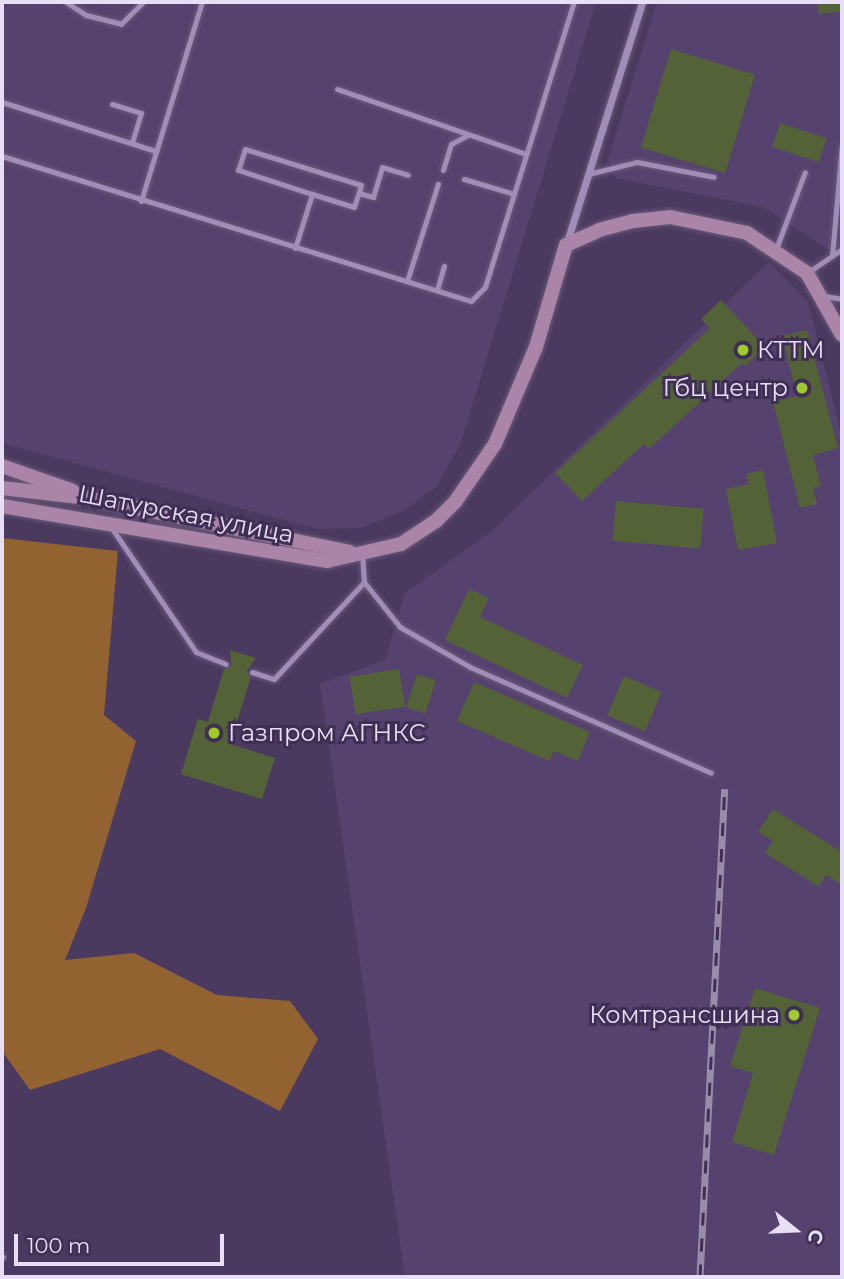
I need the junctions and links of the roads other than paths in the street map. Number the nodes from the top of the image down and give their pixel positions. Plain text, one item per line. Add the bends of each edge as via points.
1 (66, 2) edge
2 (143, 2) edge
3 (202, 2) edge
4 (574, 2) edge
5 (642, 2) edge
6 (337, 89) dead end
7 (2, 102) edge
8 (112, 104) dead end
9 (467, 135) junction
10 (132, 143) junction
11 (842, 145) edge
12 (156, 151) junction
13 (526, 154) junction
14 (2, 156) edge
15 (443, 170) dead end
16 (804, 172) dead end
17 (588, 174) junction
18 (408, 175) dead end
19 (714, 177) dead end
20 (464, 179) dead end
21 (438, 184) dead end
22 (359, 192) junction
23 (312, 194) junction
24 (514, 194) junction
25 (141, 201) junction
26 (566, 246) junction
27 (295, 247) junction
28 (776, 249) junction
29 (842, 249) edge
30 (832, 256) junction
31 (444, 266) dead end
32 (807, 273) junction
33 (407, 281) junction
34 (436, 290) junction
35 (824, 296) junction
36 (842, 299) edge
37 (842, 335) edge
38 (2, 466) edge
39 (2, 488) edge
40 (87, 498) junction
41 (2, 506) edge
42 (108, 522) junction
43 (362, 554) junction
44 (365, 582) junction
45 (226, 664) dead end
46 (252, 672) dead end
47 (711, 773) dead end

1 - 2 lane via 86,15 121,24
3 - 12 lane
4 - 13 lane
5 - 17 street, Шатурская улица
6 - 9 lane via 458,127
7 - 10 lane
8 - 10 lane via 141,113
9 - 13 lane
9 - 15 lane via 451,144
10 - 12 lane
11 - 30 lane
12 - 25 lane
13 - 24 lane
14 - 25 lane
16 - 28 lane
17 - 19 lane via 637,162
17 - 26 street, Шатурская улица
18 - 22 lane via 382,167 373,197
20 - 24 lane
21 - 33 lane
22 - 23 lane via 354,207
22 - 23 lane via 361,185 245,149 238,170
23 - 27 lane
24 - 34 lane via 480,296 471,301
25 - 27 lane
26 - 28 main road via 599,230 670,217 747,233
26 - 43 main road, Шатурская улица via 519,392 478,472 420,534
27 - 33 lane
28 - 32 main road
29 - 30 lane
30 - 32 lane
31 - 34 lane
32 - 35 main road
33 - 34 lane
35 - 36 lane
35 - 37 main road
38 - 40 main road
39 - 40 main road
40 - 43 main road, Шатурская улица
41 - 42 main road, Шатурская улица
42 - 43 main road, Шатурская улица via 269,554 327,561
42 - 45 lane via 196,652
43 - 44 lane
44 - 46 lane via 274,679
44 - 47 lane via 400,627 470,667

